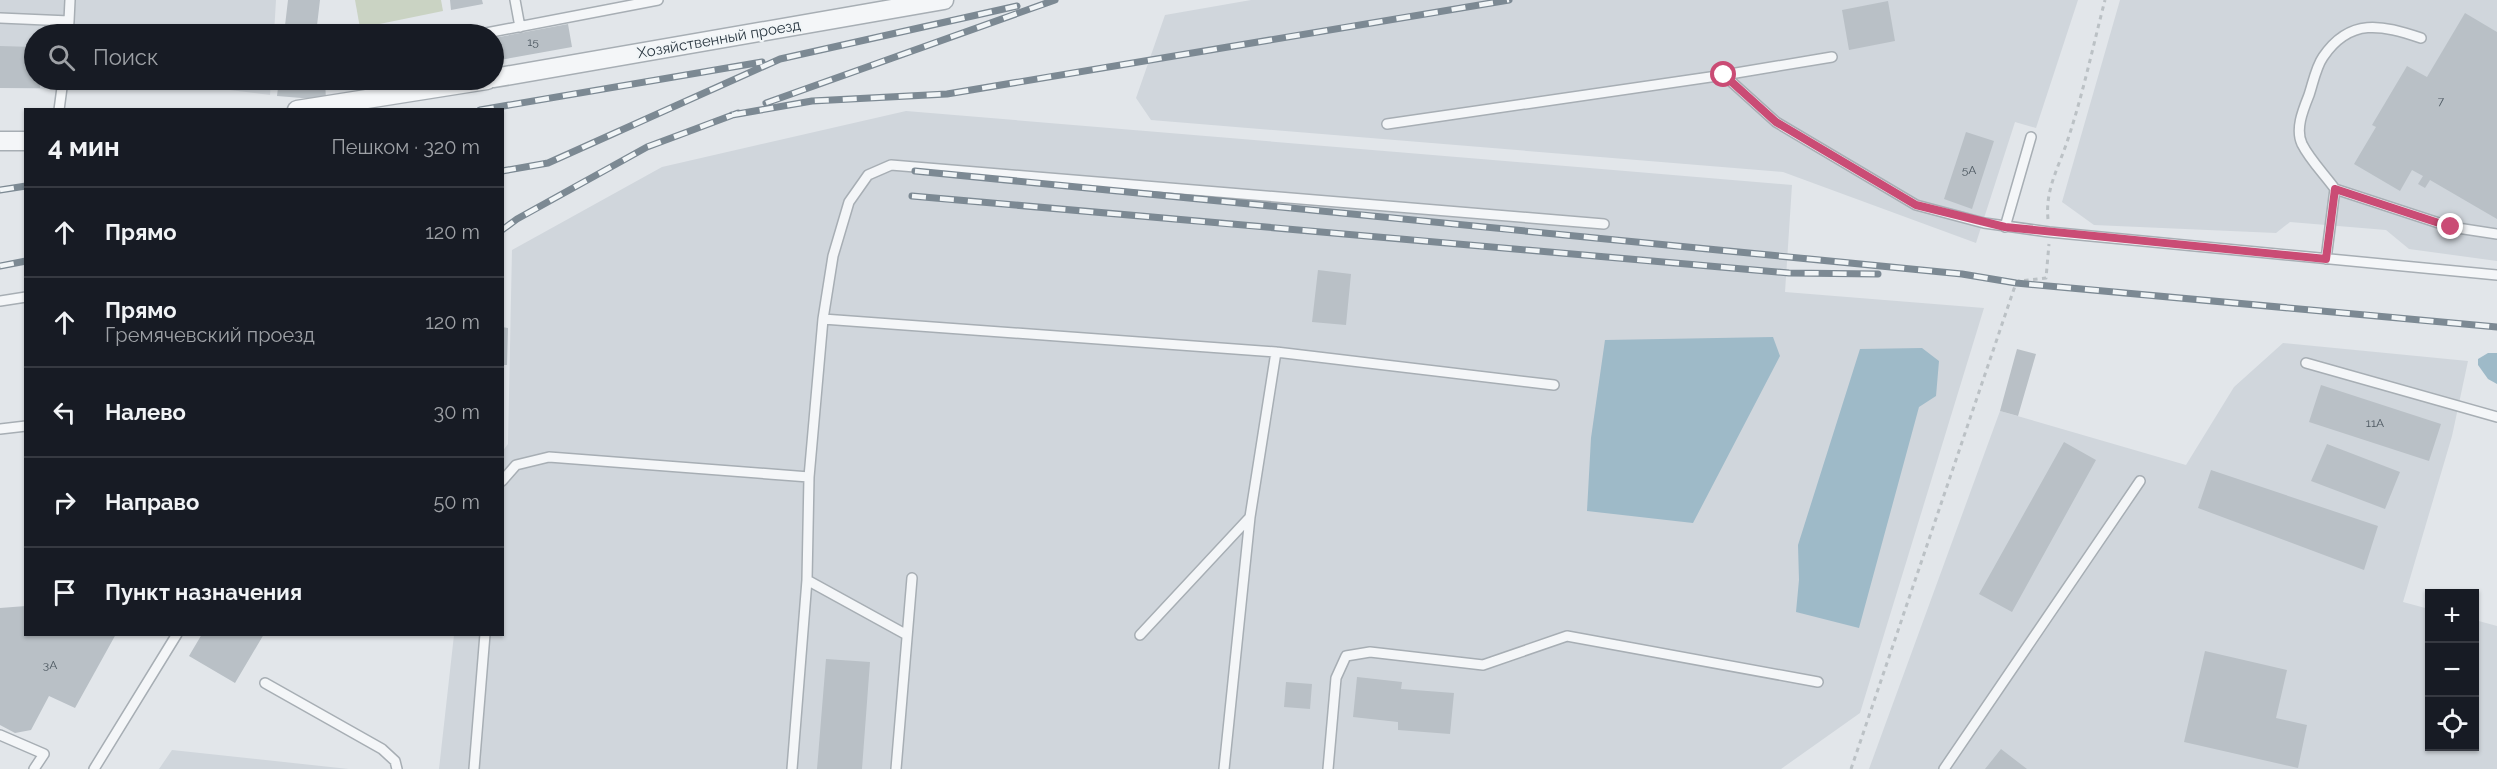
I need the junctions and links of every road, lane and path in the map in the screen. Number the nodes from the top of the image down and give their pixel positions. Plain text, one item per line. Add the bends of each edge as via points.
1 (70, 0) edge
2 (515, 0) edge
3 (658, 0) edge
4 (944, 0) edge
5 (2105, 0) edge
6 (0, 18) edge
7 (69, 21) junction
8 (69, 24) edge
9 (520, 27) junction
10 (504, 30) edge
11 (2421, 38) dead end
12 (1833, 57) dead end
13 (1724, 75) junction
14 (504, 76) edge
15 (61, 90) edge
16 (389, 90) edge
17 (58, 108) edge
18 (306, 108) edge
19 (1387, 124) dead end
20 (2031, 137) dead end
21 (0, 141) edge
22 (24, 141) edge
23 (2335, 189) junction
24 (1604, 224) dead end
25 (2005, 227) junction
26 (2049, 232) junction
27 (2497, 234) edge
28 (2326, 259) junction
29 (2497, 275) edge
30 (24, 297) edge
31 (0, 301) edge
32 (823, 319) junction
33 (1276, 352) junction
34 (2306, 363) dead end
35 (1554, 385) dead end
36 (2497, 417) edge
37 (24, 426) edge
38 (0, 429) edge
39 (809, 477) junction
40 (504, 479) edge
41 (2140, 481) dead end
42 (1250, 517) junction
43 (912, 578) dead end
44 (807, 580) junction
45 (908, 635) junction
46 (1140, 635) dead end
47 (176, 636) edge
48 (485, 636) edge
49 (1818, 682) dead end
50 (265, 683) dead end
51 (0, 735) edge
52 (34, 769) edge
53 (94, 769) edge
54 (397, 769) edge
55 (474, 769) edge
56 (792, 769) edge
57 (896, 769) edge
58 (1224, 769) edge
59 (1328, 769) edge
60 (1851, 769) edge
61 (1944, 769) edge

1 - 7 lane
2 - 9 lane
3 - 9 lane
4 - 14 street, Хозяйственный проезд
5 - 26 path via 2068,139 2049,188
6 - 7 lane
7 - 8 lane
9 - 10 lane
11 - 23 lane via 2388,27 2363,27 2343,35 2322,58 2301,116 2300,133 2302,144
12 - 13 lane
13 - 19 lane
13 - 25 lane via 1776,122 1916,205
15 - 17 lane
16 - 18 street
20 - 25 lane
21 - 22 street
23 - 27 lane via 2451,227
23 - 28 lane
24 - 32 lane via 891,165 868,175 849,202 833,256
25 - 26 lane
26 - 28 lane
26 - 60 path via 2046,278 2016,283
28 - 29 lane
30 - 31 lane
32 - 33 lane
32 - 39 lane
33 - 35 lane
33 - 42 lane
34 - 36 lane
37 - 38 lane
39 - 40 lane via 549,457 516,465
39 - 44 lane
41 - 61 lane
42 - 46 lane
42 - 58 lane
43 - 45 lane
44 - 45 lane
44 - 56 lane
45 - 57 lane
47 - 53 lane
48 - 55 lane
49 - 59 lane via 1567,636 1483,665 1370,652 1346,656 1336,678
50 - 54 lane via 382,749
51 - 52 lane via 44,754

